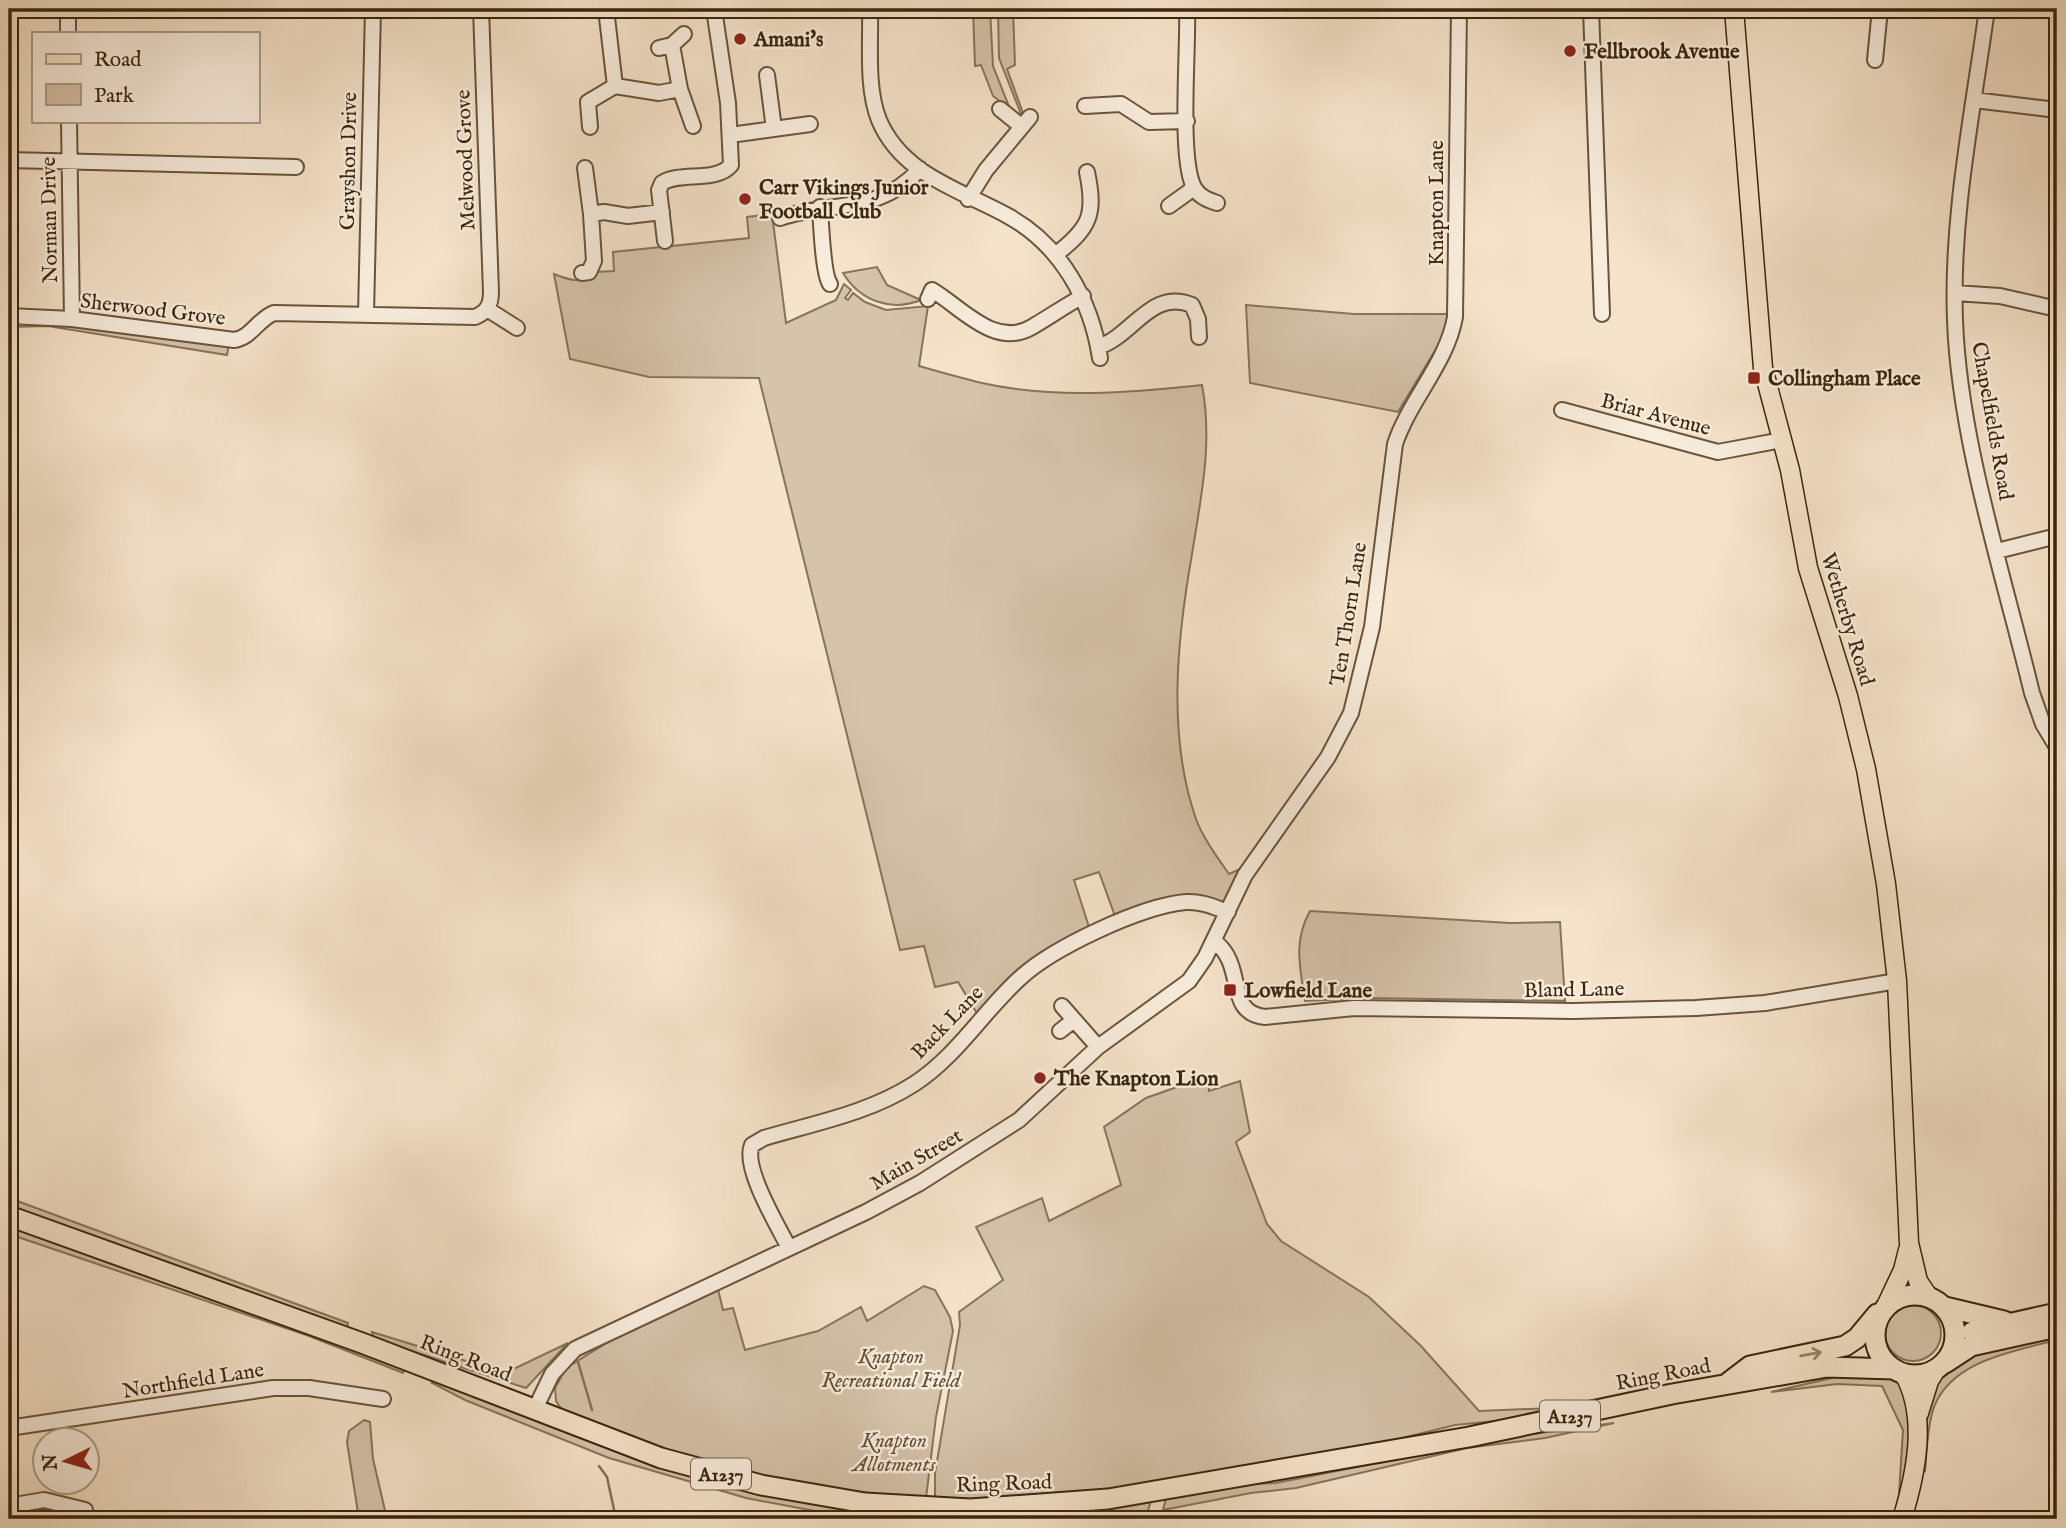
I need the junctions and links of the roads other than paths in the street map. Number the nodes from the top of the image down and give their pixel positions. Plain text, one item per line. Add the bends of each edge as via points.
1 (68, 9) edge
2 (373, 9) edge
3 (481, 9) edge
4 (606, 9) edge
5 (714, 9) edge
6 (870, 9) edge
7 (1187, 9) edge
8 (1459, 9) edge
9 (1591, 9) edge
10 (1734, 9) edge
11 (1880, 9) edge
12 (1987, 9) edge
13 (68, 32) edge
14 (684, 34) dead end
15 (1875, 60) dead end
16 (767, 75) dead end
17 (615, 86) junction
18 (680, 89) junction
19 (1974, 100) junction
20 (1085, 106) dead end
21 (1000, 109) dead end
22 (2057, 110) edge
23 (1187, 121) junction
24 (69, 122) edge
25 (810, 124) dead end
26 (693, 126) dead end
27 (590, 127) dead end
28 (774, 129) junction
29 (730, 135) junction
30 (9, 160) edge
31 (69, 162) junction
32 (296, 167) dead end
33 (585, 168) dead end
34 (920, 169) junction
35 (1085, 182) dead end
36 (1194, 188) junction
37 (968, 198) junction
38 (1217, 203) dead end
39 (1169, 206) dead end
40 (820, 207) junction
41 (662, 212) junction
42 (591, 214) junction
43 (780, 218) dead end
44 (665, 241) dead end
45 (1055, 255) junction
46 (582, 273) dead end
47 (830, 284) dead end
48 (932, 290) dead end
49 (1955, 293) junction
50 (1083, 296) junction
51 (487, 309) junction
52 (2057, 309) edge
53 (366, 314) junction
54 (1602, 314) dead end
55 (9, 316) edge
56 (72, 319) junction
57 (517, 328) dead end
58 (1199, 337) dead end
59 (1421, 389) joint
60 (1562, 410) dead end
61 (1782, 440) junction
62 (2057, 536) edge
63 (1997, 551) junction
64 (2057, 747) edge
65 (1252, 863) joint
66 (1227, 912) junction
67 (1214, 941) junction
68 (1897, 981) junction
69 (1062, 1006) dead end
70 (1074, 1020) junction
71 (1060, 1031) dead end
72 (1098, 1046) junction
73 (9, 1216) edge
74 (1909, 1243) junction
75 (789, 1248) junction
76 (1928, 1296) junction
77 (1887, 1303) junction
78 (1954, 1310) junction
79 (2057, 1313) edge
80 (2008, 1322) junction
81 (2057, 1327) edge
82 (1875, 1339) junction
83 (1955, 1339) junction
84 (1827, 1367) junction
85 (1899, 1371) junction
86 (1936, 1371) junction
87 (1726, 1385) junction
88 (383, 1399) dead end
89 (535, 1409) junction
90 (1917, 1419) junction
91 (9, 1428) edge
92 (9, 1506) edge
93 (85, 1510) dead end
94 (1902, 1519) edge

1 - 13 street
2 - 53 street, Grayshon Drive
3 - 51 street, Melwood Grove via 491,292
4 - 17 street
5 - 29 street
6 - 34 street via 878,117 896,148
7 - 23 street
8 - 59 street, Knapton Lane via 1455,317 1446,347
9 - 54 street
10 - 61 main road, Wetherby Road via 1761,355
11 - 15 street
12 - 19 street, Chapelfields Road
14 - 18 street via 666,46
16 - 28 street
17 - 18 street via 659,93
17 - 27 street via 582,100
18 - 26 street
19 - 22 street
19 - 49 street, Chapelfields Road via 1957,231
20 - 23 street via 1121,104 1149,122
21 - 37 street via 1026,122
23 - 36 street
24 - 31 street, Norman Drive
25 - 28 street
28 - 29 street
29 - 41 street via 732,156 726,170 662,183
30 - 31 street
31 - 32 street
31 - 56 street, Norman Drive
33 - 42 street
34 - 37 street
34 - 40 street via 898,190 873,202
35 - 45 street via 1092,199 1089,219 1082,232
36 - 38 street
36 - 39 street
37 - 45 street via 1015,220
40 - 43 street
40 - 47 street via 824,270
41 - 42 street
41 - 44 street
42 - 46 street via 594,261 589,272
45 - 50 street
48 - 50 street via 987,329 1002,334 1025,331
49 - 52 street via 2000,296
49 - 63 street, Chapelfields Road via 1964,404
50 - 58 street via 1099,352 1150,309 1170,302 1195,302
51 - 53 street via 475,317
51 - 57 street
53 - 56 street, Sherwood Grove via 274,313 244,338 234,340
55 - 56 street, Sherwood Grove
59 - 65 street, Ten Thorn Lane via 1395,444 1372,627 1351,713 1328,757
60 - 61 street, Briar Avenue via 1718,452
61 - 68 main road, Wetherby Road via 1808,568 1866,769
62 - 63 street
63 - 64 street, Chapelfields Road via 2032,693
65 - 66 street, Main Street
66 - 67 street, Main Street
66 - 75 street, Back Lane via 1198,902 1178,904 1106,928 1060,950 1017,981 944,1059 914,1084 871,1106 752,1145 749,1153 755,1176
67 - 68 street, Bland Lane via 1230,957 1239,999 1251,1014 1265,1017 1354,1008 1696,1008 1777,1001
67 - 72 street, Main Street via 1181,990
68 - 74 main road, Wetherby Road
69 - 70 street
70 - 71 street
70 - 72 street
72 - 75 street, Main Street via 1037,1106 999,1134 889,1200
73 - 89 highway, Ring Road / A1237
74 - 76 main road, Wetherby Road via 1918,1281
74 - 77 main road, Wetherby Road via 1903,1270
75 - 89 street, Main Street via 575,1349 552,1374
76 - 77 highway via 1905,1296
76 - 78 highway
77 - 82 highway
87 -> 77 highway via 1751,1366 1845,1346 1866,1330
78 - 80 highway
78 - 83 highway
79 - 80 highway
80 - 83 highway
81 - 86 highway via 1970,1346
82 - 84 highway, Ring Road / A1237 via 1860,1352
82 - 85 highway via 1881,1356
83 - 86 highway via 1949,1356
84 - 85 highway, Ring Road / A1237
84 - 87 highway, Ring Road / A1237
85 - 86 highway via 1921,1375
85 - 90 main road via 1912,1392
86 - 90 main road
87 - 89 highway, Ring Road / A1237 via 1244,1478 1108,1499 970,1509 865,1503 761,1486 661,1458
88 - 91 street, Northfield Lane via 309,1388 273,1388
90 - 94 main road via 1916,1461
92 - 93 street via 55,1501

